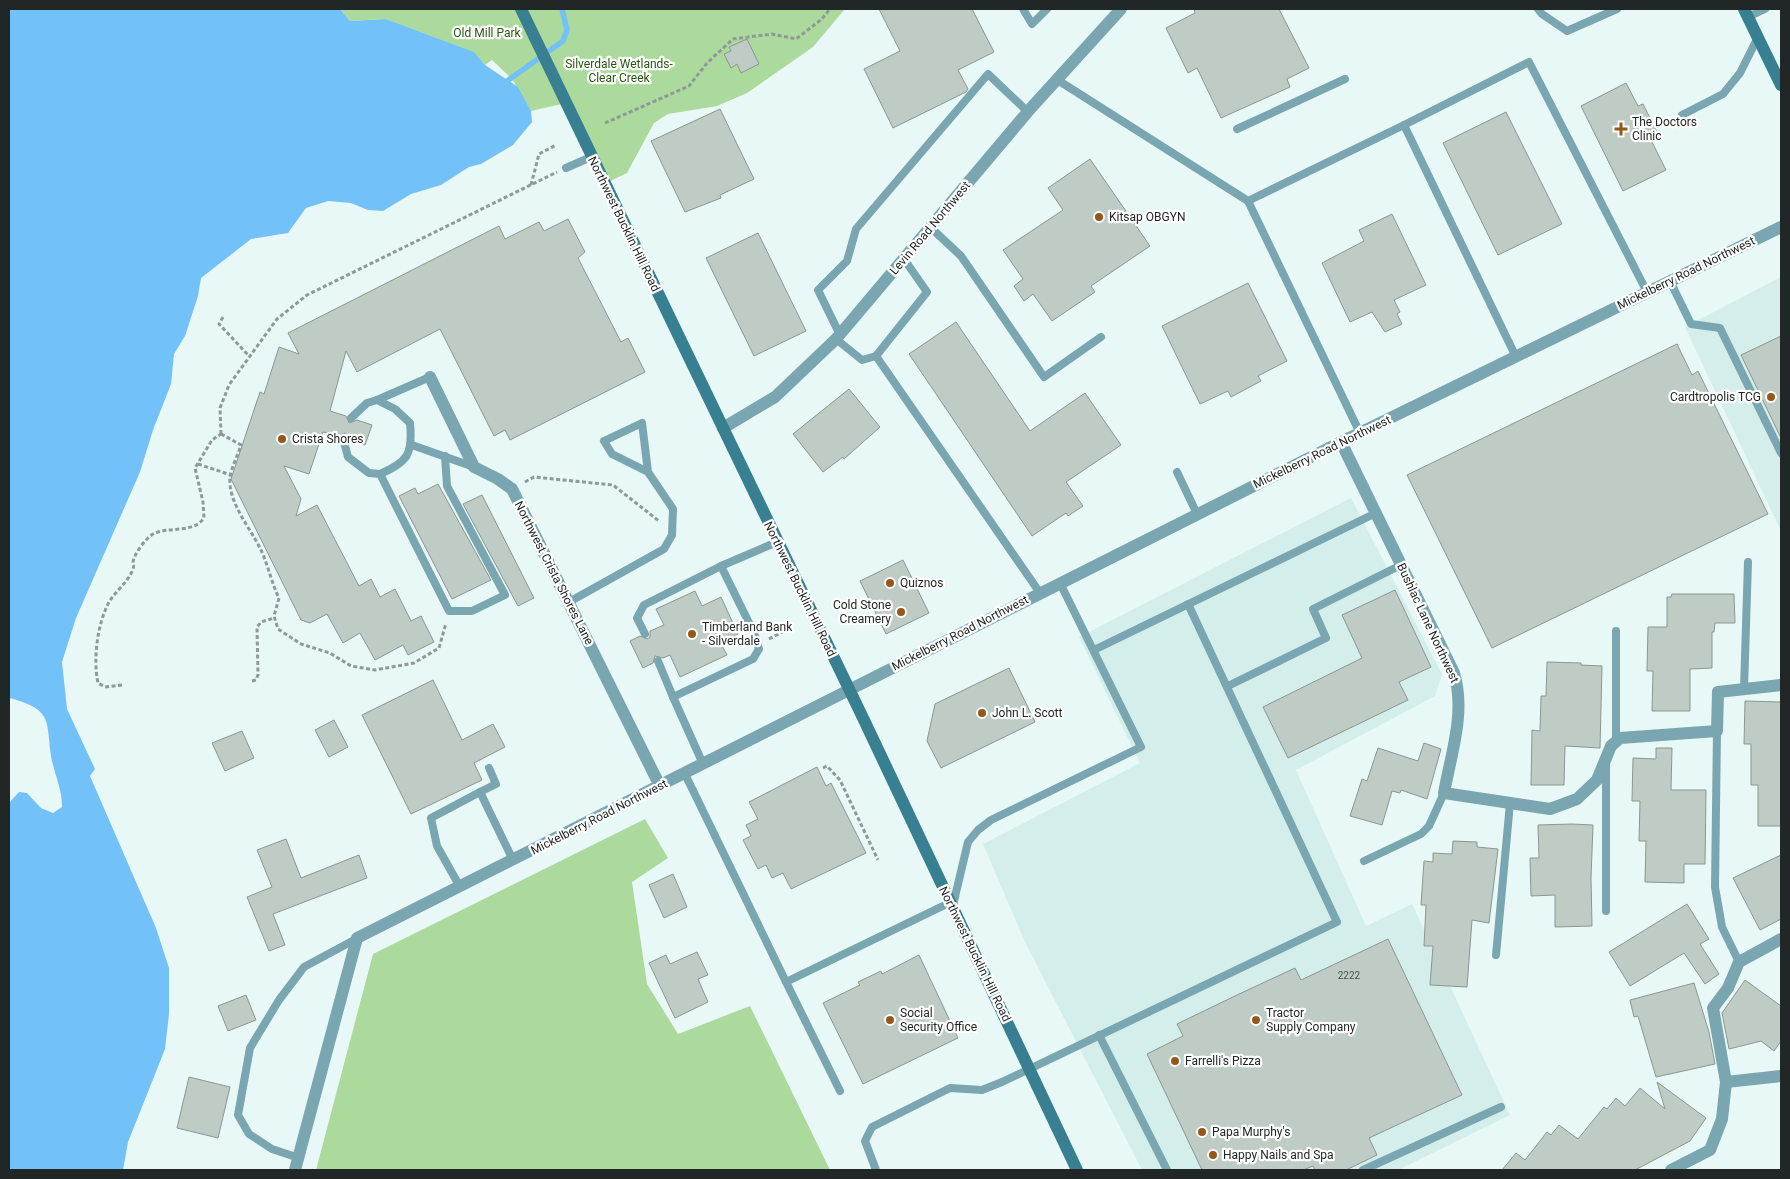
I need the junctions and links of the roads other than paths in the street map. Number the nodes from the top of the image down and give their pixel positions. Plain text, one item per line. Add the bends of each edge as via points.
1 (520, 9) edge
2 (1023, 9) edge
3 (1047, 9) edge
4 (1121, 9) edge
5 (1538, 9) edge
6 (1617, 9) edge
7 (1765, 9) edge
8 (1746, 13) edge
9 (1758, 36) junction
10 (1056, 79) junction
11 (1345, 79) dead end
12 (1781, 84) edge
13 (1028, 112) junction
14 (1682, 115) dead end
15 (1404, 125) junction
16 (1237, 129) dead end
17 (591, 157) junction
18 (566, 168) road end
19 (1248, 200) junction
20 (930, 227) junction
21 (1781, 227) edge
22 (904, 259) junction
23 (1670, 281) junction
24 (1648, 292) junction
25 (838, 337) junction
26 (1101, 337) dead end
27 (876, 356) junction
28 (1516, 357) junction
29 (430, 377) joint
30 (377, 400) junction
31 (351, 418) dead end
32 (723, 428) junction
33 (1360, 433) junction
34 (344, 438) dead end
35 (1341, 442) junction
36 (412, 445) junction
37 (1781, 453) edge
38 (445, 456) junction
39 (474, 467) junction
40 (648, 472) junction
41 (1177, 472) dead end
42 (380, 474) junction
43 (1197, 514) junction
44 (1376, 514) junction
45 (778, 542) junction
46 (1748, 562) dead end
47 (1401, 565) junction
48 (721, 566) junction
49 (1060, 583) junction
50 (1040, 593) junction
51 (569, 602) junction
52 (1188, 604) junction
53 (1616, 631) dead end
54 (644, 634) dead end
55 (1094, 650) junction
56 (658, 661) dead end
57 (1781, 685) edge
58 (1228, 686) junction
59 (1744, 689) junction
60 (849, 690) junction
61 (673, 697) junction
62 (1717, 731) junction
63 (1616, 741) junction
64 (1606, 756) junction
65 (703, 764) junction
66 (489, 768) dead end
67 (685, 774) junction
68 (660, 786) junction
69 (480, 792) junction
70 (1444, 793) junction
71 (1510, 803) junction
72 (514, 860) junction
73 (1364, 861) dead end
74 (460, 887) junction
75 (951, 905) junction
76 (1606, 911) dead end
77 (357, 938) junction
78 (1781, 939) edge
79 (1496, 955) dead end
80 (1740, 962) junction
81 (786, 982) junction
82 (1099, 1035) junction
83 (1030, 1067) junction
84 (1781, 1076) edge
85 (1726, 1082) junction
86 (840, 1091) dead end
87 (1501, 1107) dead end
88 (297, 1164) edge
89 (876, 1170) edge
90 (1077, 1170) edge
91 (1167, 1170) edge
92 (1363, 1170) edge
93 (1671, 1170) edge

1 - 17 main road, Northwest Bucklin Hill Road
2 - 3 lane via 1032,24
4 - 10 street, Levin Road Northwest
5 - 6 lane via 1567,31
7 - 8 lane
8 - 9 main road
9 - 12 main road
9 - 14 lane via 1740,73 1723,94
10 - 13 street, Levin Road Northwest
10 - 19 lane
11 - 16 lane
13 - 20 street, Levin Road Northwest
13 - 25 lane via 988,74 856,228 847,261 818,290
15 - 19 lane
15 - 24 lane via 1529,62
15 - 28 lane
17 - 18 lane
17 - 32 main road, Northwest Bucklin Hill Road
19 - 33 lane
20 - 22 street, Levin Road Northwest
20 - 26 lane via 961,256 1044,377
21 - 23 street, Mickelberry Road Northwest
22 - 25 street, Levin Road Northwest
22 - 27 lane via 927,292
23 - 24 street, Mickelberry Road Northwest
23 - 37 lane via 1691,324 1720,328
24 - 28 street, Mickelberry Road Northwest
25 - 27 lane via 862,360
25 - 32 street, Levin Road Northwest via 775,397
27 - 50 lane
28 - 33 street, Mickelberry Road Northwest
29 - 30 lane
29 - 39 street
30 - 31 lane
30 - 36 lane via 395,409 410,423
32 - 45 main road, Northwest Bucklin Hill Road
33 - 35 street, Mickelberry Road Northwest
34 - 42 lane via 348,457 369,474
35 - 43 street, Mickelberry Road Northwest
35 - 44 street, Bushlac Lane Northwest
36 - 38 lane
36 - 42 lane via 400,466
38 - 39 lane
38 - 42 lane via 447,486 505,595 472,611 449,611
39 - 51 street, Northwest Crista Shores Lane via 512,489
40 - 40 lane via 612,454 604,441 642,423
40 - 51 lane via 673,509 672,535 664,549
41 - 43 lane
43 - 49 street, Mickelberry Road Northwest
44 - 47 street, Bushlac Lane Northwest
44 - 52 lane
45 - 48 lane
45 - 60 main road, Northwest Bucklin Hill Road
46 - 59 lane
47 - 58 lane via 1313,609 1326,638
47 - 70 street, Bushlac Lane Northwest via 1457,685 1460,706
48 - 54 lane via 644,605 637,618
48 - 61 lane via 759,649 753,659
49 - 50 street, Mickelberry Road Northwest
49 - 55 lane
50 - 60 street, Mickelberry Road Northwest
51 - 68 street, Northwest Crista Shores Lane
52 - 55 lane
52 - 58 lane
53 - 63 lane
55 - 75 lane via 1141,747 992,820 978,830 968,842
56 - 61 lane
57 - 59 street
58 - 82 lane via 1337,922
59 - 62 street via 1718,692
60 - 65 street, Mickelberry Road Northwest
60 - 75 main road, Northwest Bucklin Hill Road
61 - 65 lane
62 - 63 street via 1620,738
62 - 80 lane via 1715,887 1722,927
63 - 64 street
64 - 71 street via 1597,780 1577,799 1550,809
64 - 76 lane
65 - 67 street, Mickelberry Road Northwest
66 - 69 lane via 496,784
67 - 68 street, Mickelberry Road Northwest
67 - 81 lane
68 - 72 street, Mickelberry Road Northwest
69 - 72 lane
69 - 74 lane via 431,818 437,846
70 - 71 street
70 - 73 lane via 1430,826 1421,834
71 - 79 lane
72 - 74 street, Mickelberry Road Northwest
74 - 77 street, Mickelberry Road Northwest
75 - 81 lane
75 - 83 main road, Northwest Bucklin Hill Road
77 - 88 street
77 - 88 lane via 304,967 250,1048 238,1115 249,1134
78 - 80 street
80 - 85 street via 1728,988 1713,1008
81 - 86 lane
82 - 83 lane
82 - 91 lane
83 - 89 lane via 982,1090 950,1088 872,1127 864,1141
83 - 90 main road, Northwest Bucklin Hill Road
84 - 85 street
85 - 93 street via 1722,1119 1710,1150
87 - 92 lane

